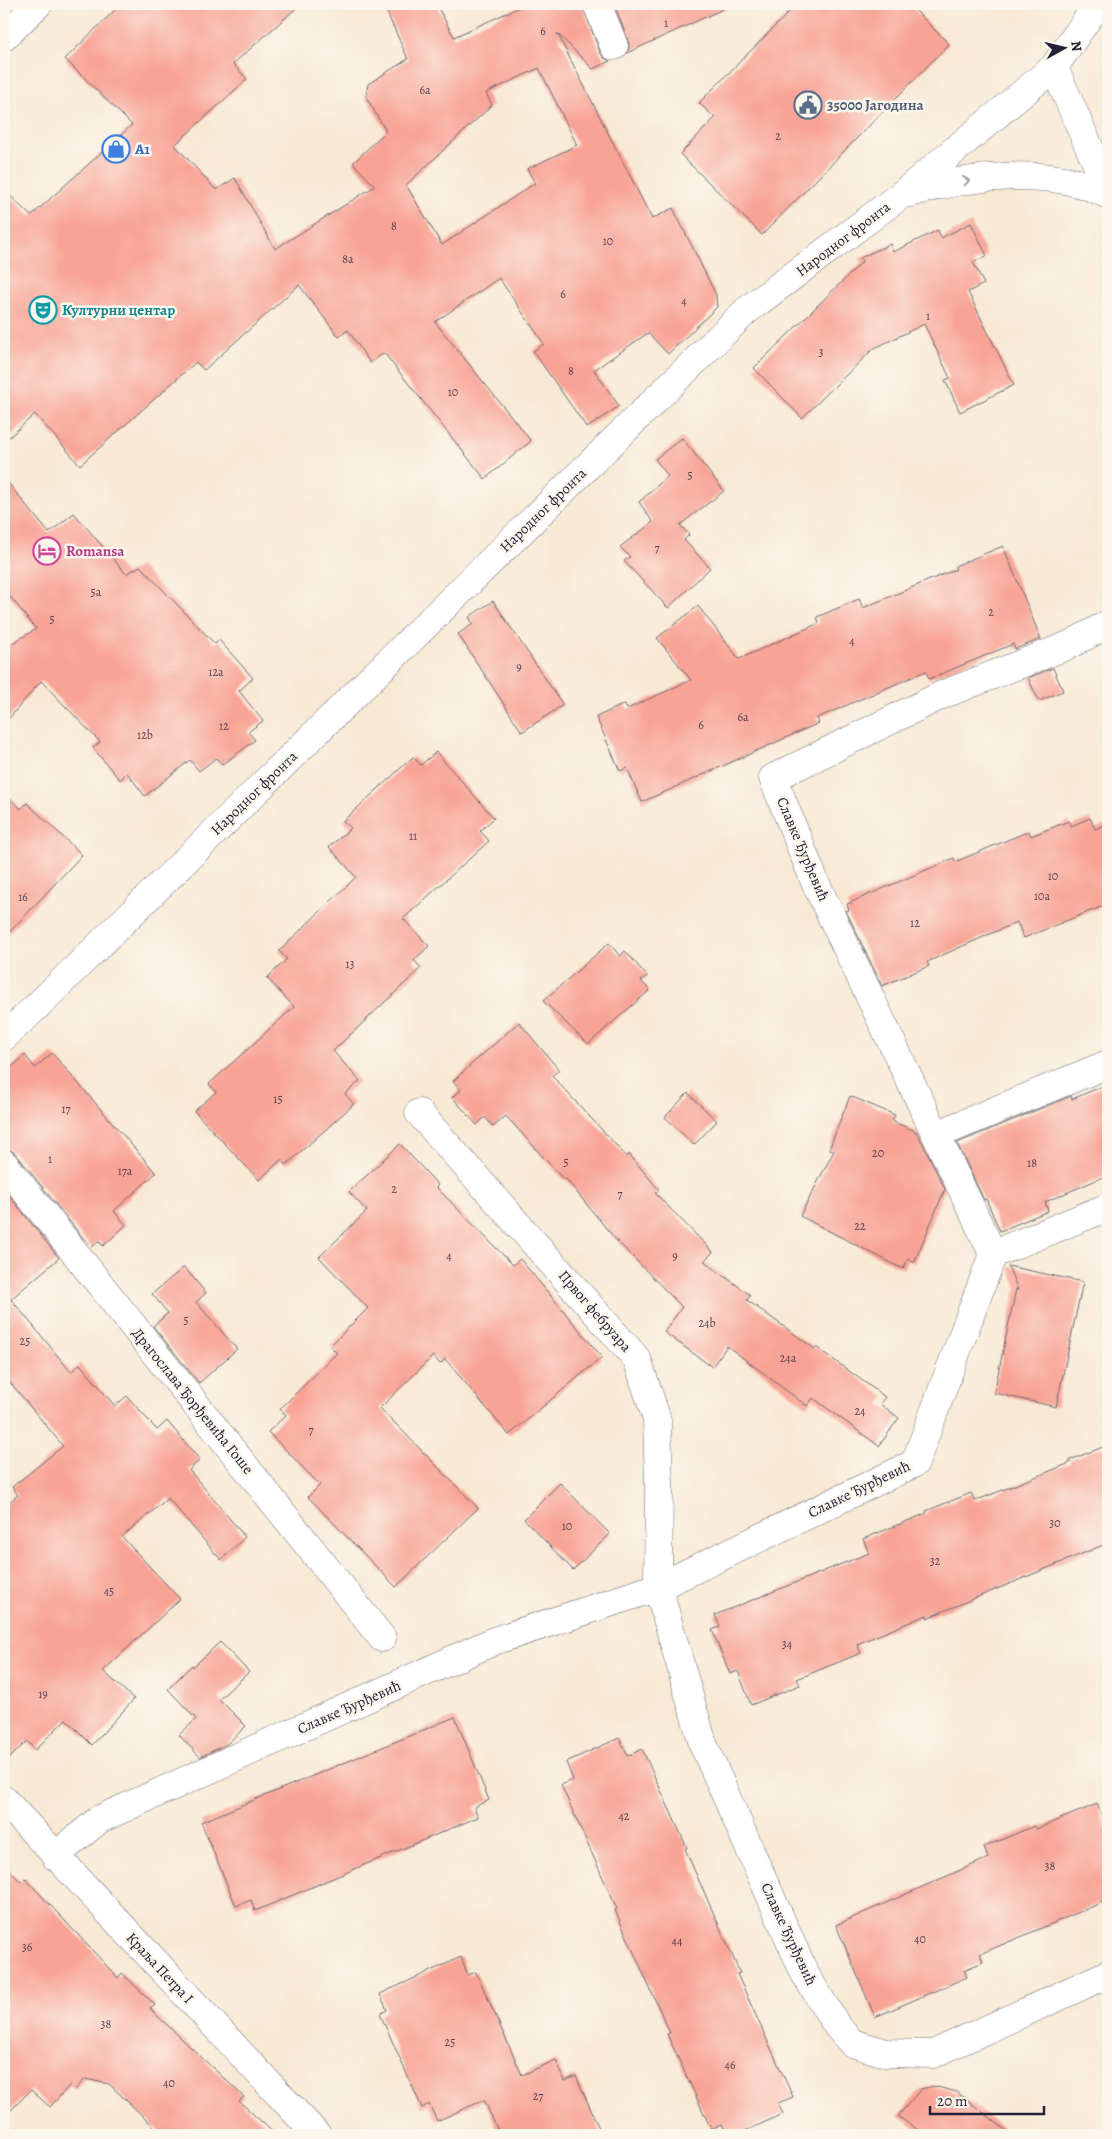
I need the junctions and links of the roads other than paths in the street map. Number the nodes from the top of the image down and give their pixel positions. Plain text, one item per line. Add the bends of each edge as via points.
1 (38, 4) edge
2 (597, 4) edge
3 (1098, 4) edge
4 (4, 37) edge
5 (614, 46) dead end
6 (1054, 67) junction
7 (1108, 190) edge
8 (901, 195) junction
9 (1108, 195) edge
10 (1108, 624) edge
11 (4, 1037) edge
12 (1108, 1064) edge
13 (420, 1112) dead end
14 (936, 1135) junction
15 (4, 1164) edge
16 (1108, 1207) edge
17 (993, 1254) junction
18 (658, 1587) junction
19 (382, 1638) dead end
20 (4, 1800) edge
21 (55, 1856) junction
22 (1108, 1974) edge
23 (317, 2135) edge

1 - 4 street
2 - 5 street
3 - 6 street, Народног фронта
6 - 7 street
6 - 8 street, Народног фронта
8 -> 9 street via 937,184 1025,177 1074,182
8 - 11 street, Народног фронта via 746,311
10 - 14 street, Славке Ђурђевић via 1069,645 942,696 773,778 815,882
12 - 14 street
13 - 18 street, Првог фебруара via 637,1359 657,1420
14 - 17 street, Славке Ђурђевић
15 - 19 street, Драгослава Ђорђевића Гоше
16 - 17 street
17 - 18 street, Славке Ђурђевић via 915,1463
18 - 21 street, Славке Ђурђевић via 494,1641 100,1819
18 - 22 street, Славке Ђурђевић via 704,1744 804,1974 837,2026 852,2043 886,2053 933,2054
20 - 21 street, Краља Петра I
21 - 23 street, Краља Петра I

